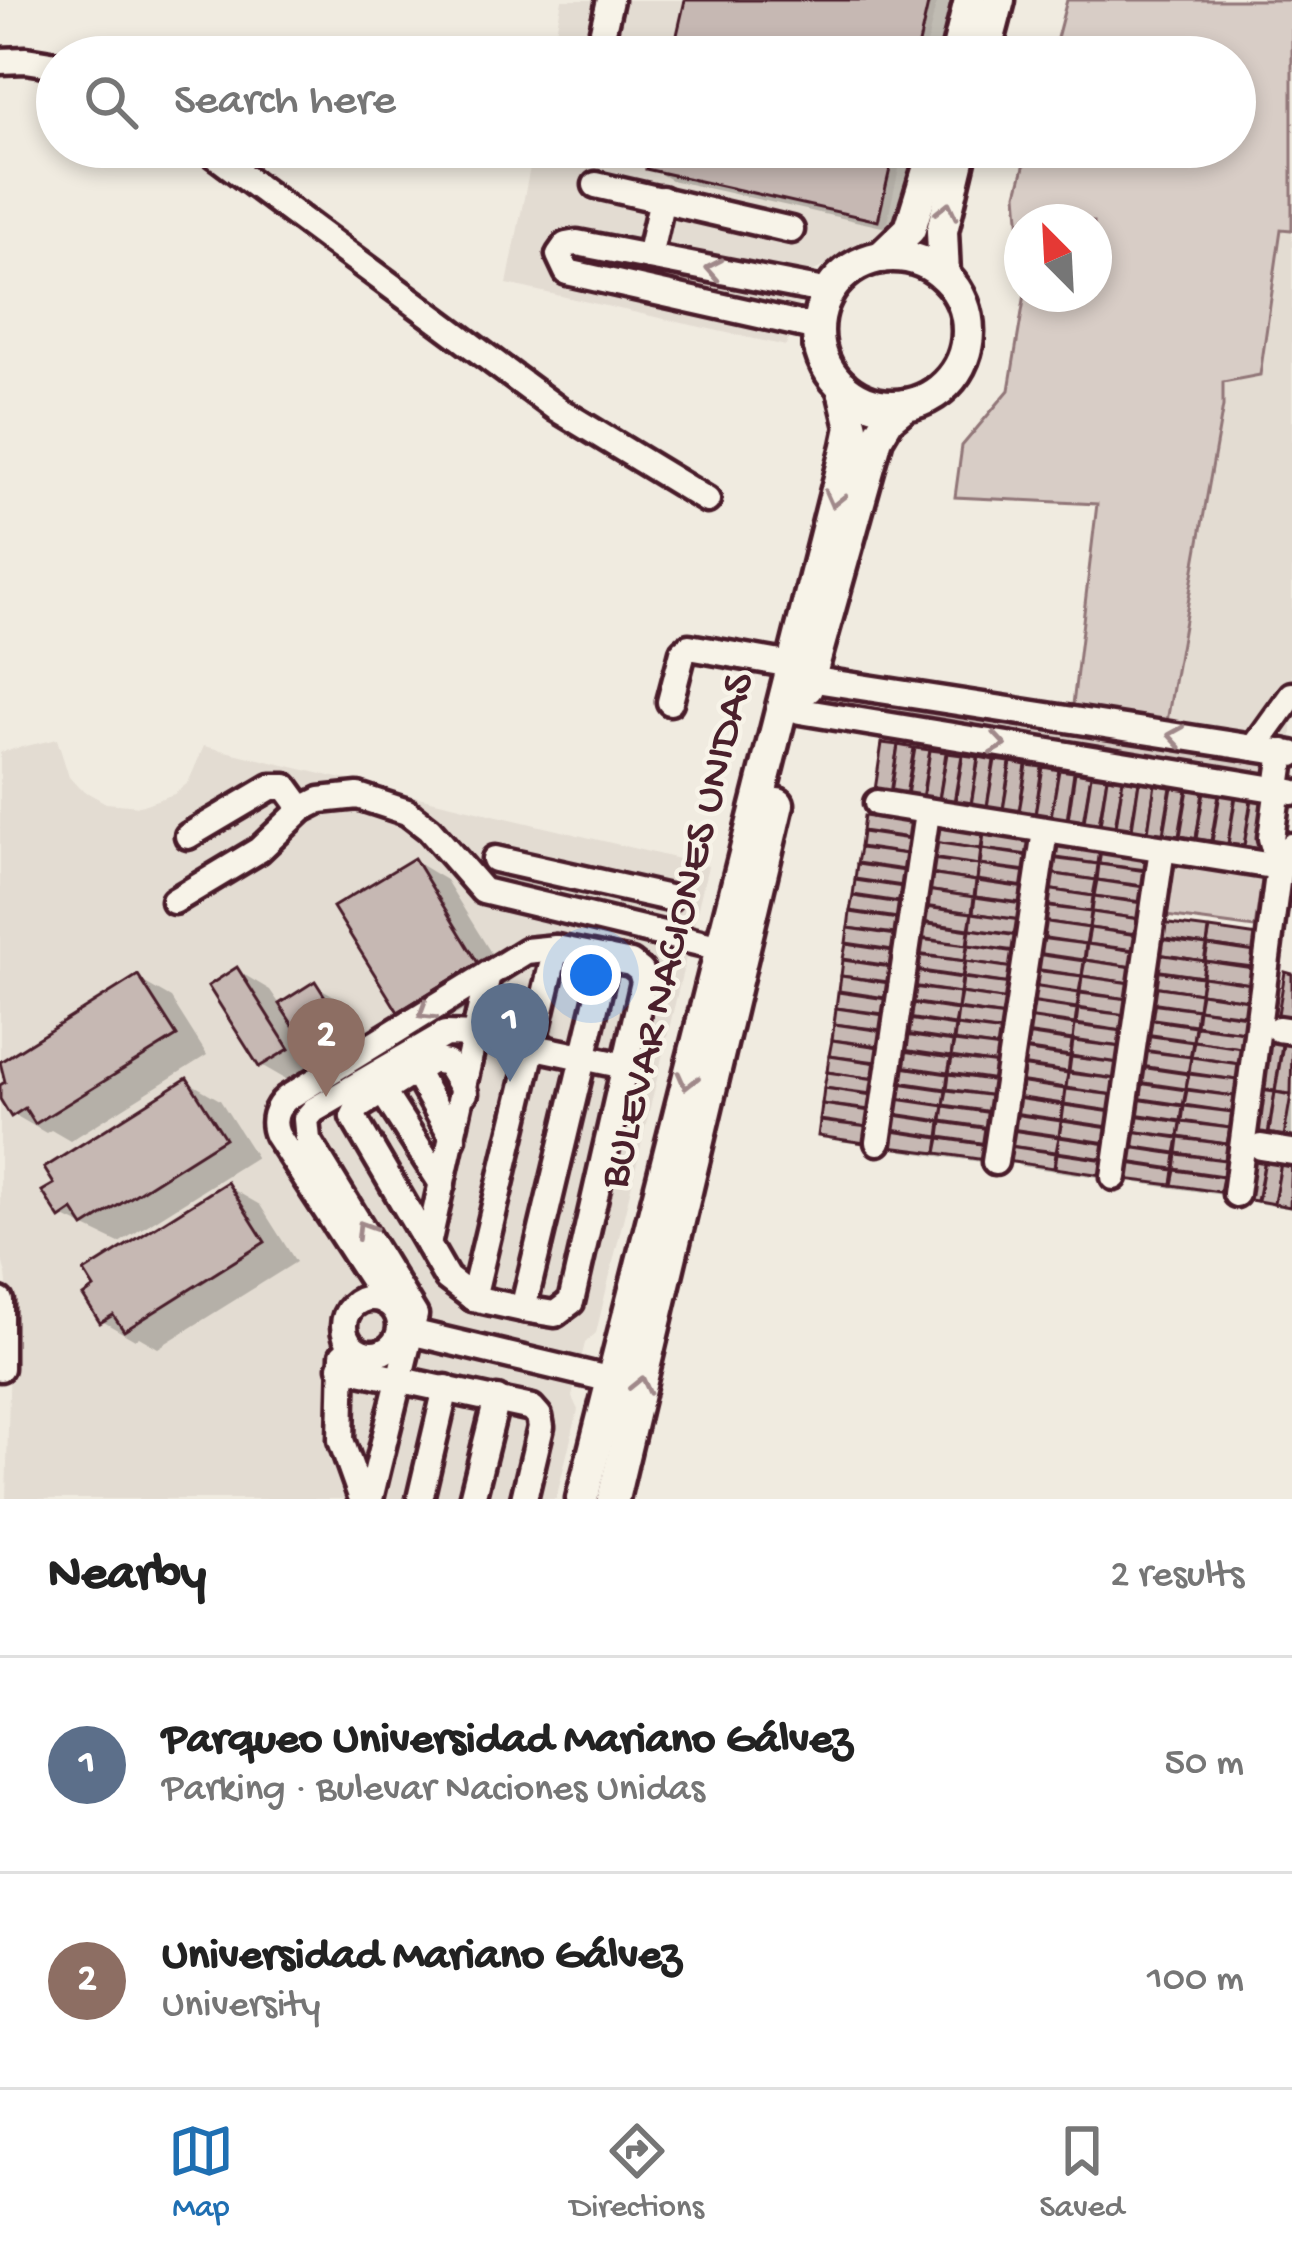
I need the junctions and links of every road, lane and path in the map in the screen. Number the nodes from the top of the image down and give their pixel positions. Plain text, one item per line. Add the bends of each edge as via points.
1 (610, 0) edge
2 (970, 0) edge
3 (999, 0) edge
4 (602, 36) edge
5 (961, 36) edge
6 (990, 36) edge
7 (0, 61) edge
8 (36, 62) edge
9 (231, 168) edge
10 (928, 168) edge
11 (957, 168) edge
12 (596, 184) dead end
13 (662, 199) junction
14 (791, 230) dead end
15 (881, 256) junction
16 (649, 257) junction
17 (944, 275) junction
18 (829, 292) junction
19 (818, 328) junction
20 (842, 386) junction
21 (905, 405) junction
22 (707, 500) dead end
23 (801, 672) junction
24 (1292, 694) edge
25 (670, 702) dead end
26 (800, 711) junction
27 (1254, 748) junction
28 (1288, 753) edge
29 (1285, 791) edge
30 (877, 802) dead end
31 (302, 809) junction
32 (927, 813) junction
33 (1045, 831) junction
34 (188, 836) dead end
35 (1162, 849) junction
36 (1286, 856) edge
37 (495, 859) dead end
38 (533, 868) junction
39 (669, 898) dead end
40 (174, 902) dead end
41 (526, 903) junction
42 (556, 948) junction
43 (721, 948) junction
44 (607, 958) junction
45 (488, 974) junction
46 (477, 1036) junction
47 (535, 1046) junction
48 (585, 1058) junction
49 (625, 1066) junction
50 (416, 1071) junction
51 (382, 1092) junction
52 (465, 1093) junction
53 (453, 1138) junction
54 (878, 1142) dead end
55 (1262, 1147) dead end
56 (1292, 1152) edge
57 (995, 1162) dead end
58 (1114, 1177) dead end
59 (442, 1184) junction
60 (1236, 1194) dead end
61 (428, 1245) junction
62 (473, 1298) junction
63 (0, 1301) edge
64 (386, 1302) junction
65 (523, 1309) junction
66 (409, 1326) junction
67 (348, 1342) junction
68 (0, 1367) edge
69 (341, 1367) junction
70 (614, 1373) junction
71 (401, 1379) junction
72 (446, 1388) junction
73 (497, 1399) junction
74 (366, 1499) edge
75 (420, 1499) edge
76 (472, 1499) edge
77 (524, 1499) edge
78 (582, 1499) edge
79 (613, 1499) edge

1 - 4 street
2 - 5 main road
3 - 6 main road
7 - 8 street
9 - 22 street via 557,409
10 - 15 main road via 910,229
17 -> 11 main road via 942,231
12 - 13 street
13 - 14 street
13 - 16 street
15 - 17 main road via 915,259
15 - 18 main road via 846,272
18 -> 16 street
16 - 19 street via 577,243 559,255 567,272
17 - 21 main road via 968,318 965,352 949,381
18 - 19 main road
19 - 20 main road via 826,365
20 - 21 main road via 871,402
20 -> 23 main road, BULEVAR NACIONES UNIDAS via 852,427
21 - 23 main road, BULEVAR NACIONES UNIDAS via 877,438
23 - 25 street via 689,646
23 - 26 main road, BULEVAR NACIONES UNIDAS
27 -> 23 street
23 - 43 main road, BULEVAR NACIONES UNIDAS
24 - 27 street
26 -> 29 street
79 -> 26 main road, BULEVAR NACIONES UNIDAS
27 - 28 street
28 - 29 street
29 - 36 street via 1271,838
30 - 32 street
31 - 34 street via 286,787 271,787
31 - 40 street via 259,850
31 - 41 street via 344,795 407,812 483,891
32 - 33 street
32 - 54 street
33 - 35 street
33 - 57 street
35 - 36 street
35 - 58 street
36 - 60 street
37 - 38 street
38 - 39 street
38 - 41 street
41 - 43 street
42 - 44 street
42 - 45 street via 526,951
42 - 47 street
43 -> 70 main road, BULEVAR NACIONES UNIDAS
44 - 48 street
44 - 49 street via 631,963 643,977
45 - 46 street
45 -> 64 street via 287,1098 275,1114 277,1135
46 - 47 street
46 - 52 street
66 -> 46 street via 304,1124 432,1039
47 - 48 street
47 - 62 street
48 - 49 street
48 - 65 street
49 - 65 street via 571,1302 555,1314
50 - 51 street
50 - 52 street via 442,1060
50 - 53 street
51 - 59 street
51 - 61 street via 358,1107 354,1124
52 - 53 street
53 - 59 street
55 - 56 street
59 - 61 street
61 - 62 street via 446,1278
62 - 65 street
63 - 68 street
64 - 66 street
64 - 67 street via 351,1307
66 - 67 street via 380,1353
66 - 70 street
66 - 71 street
67 - 69 street
69 - 71 street
69 - 74 street via 341,1440
70 - 78 main road, BULEVAR NACIONES UNIDAS
71 - 72 street
71 - 74 street
72 - 73 street
72 - 75 street
73 - 76 street
73 - 77 street via 539,1416

